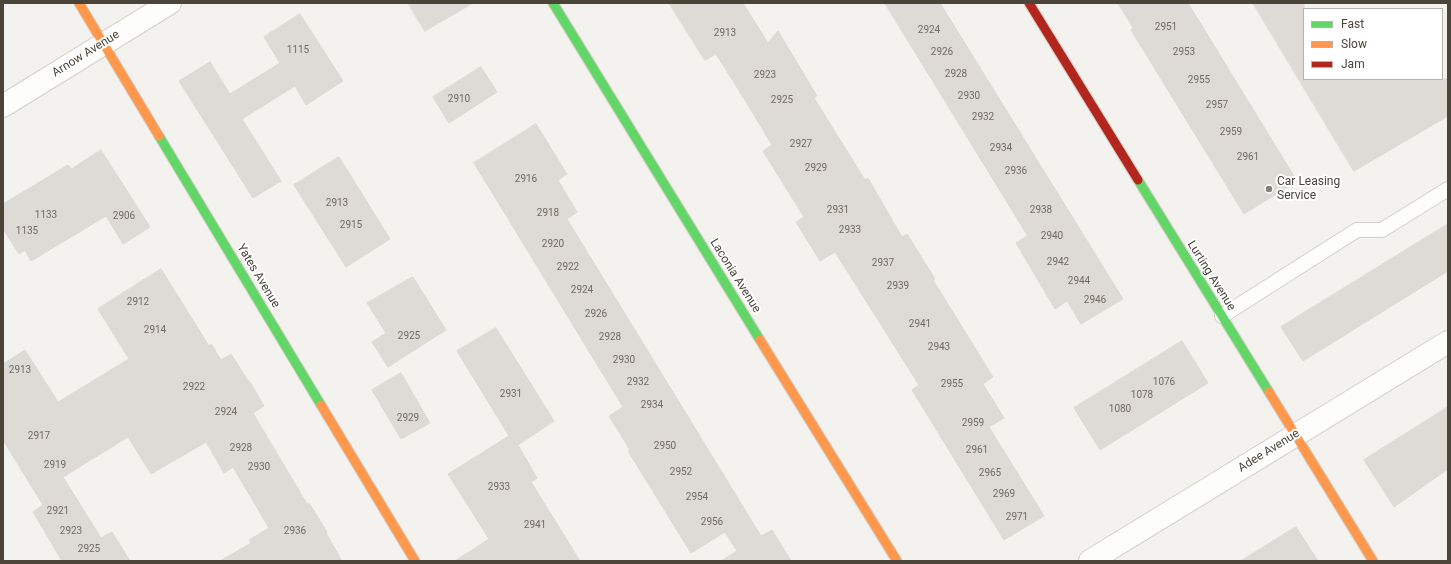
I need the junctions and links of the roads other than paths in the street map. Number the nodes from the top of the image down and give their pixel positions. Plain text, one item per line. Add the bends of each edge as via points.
1 (79, 3) edge
2 (170, 3) edge
3 (554, 3) edge
4 (1029, 3) edge
5 (104, 43) junction
6 (3, 106) edge
7 (1448, 189) edge
8 (1222, 316) junction
9 (1448, 342) edge
10 (1295, 435) junction
11 (415, 561) edge
12 (897, 561) edge
13 (1090, 561) edge
14 (1373, 561) edge

1 - 5 street, Yates Avenue
2 - 5 street, Arnow Avenue
3 - 12 street, Laconia Avenue
4 - 8 street, Lurting Avenue
5 - 6 street, Arnow Avenue
5 - 11 street, Yates Avenue
7 - 8 lane via 1382,230 1357,230
8 - 10 street, Lurting Avenue
9 - 10 street, Adee Avenue
10 - 13 street, Adee Avenue
10 - 14 street, Lurting Avenue

